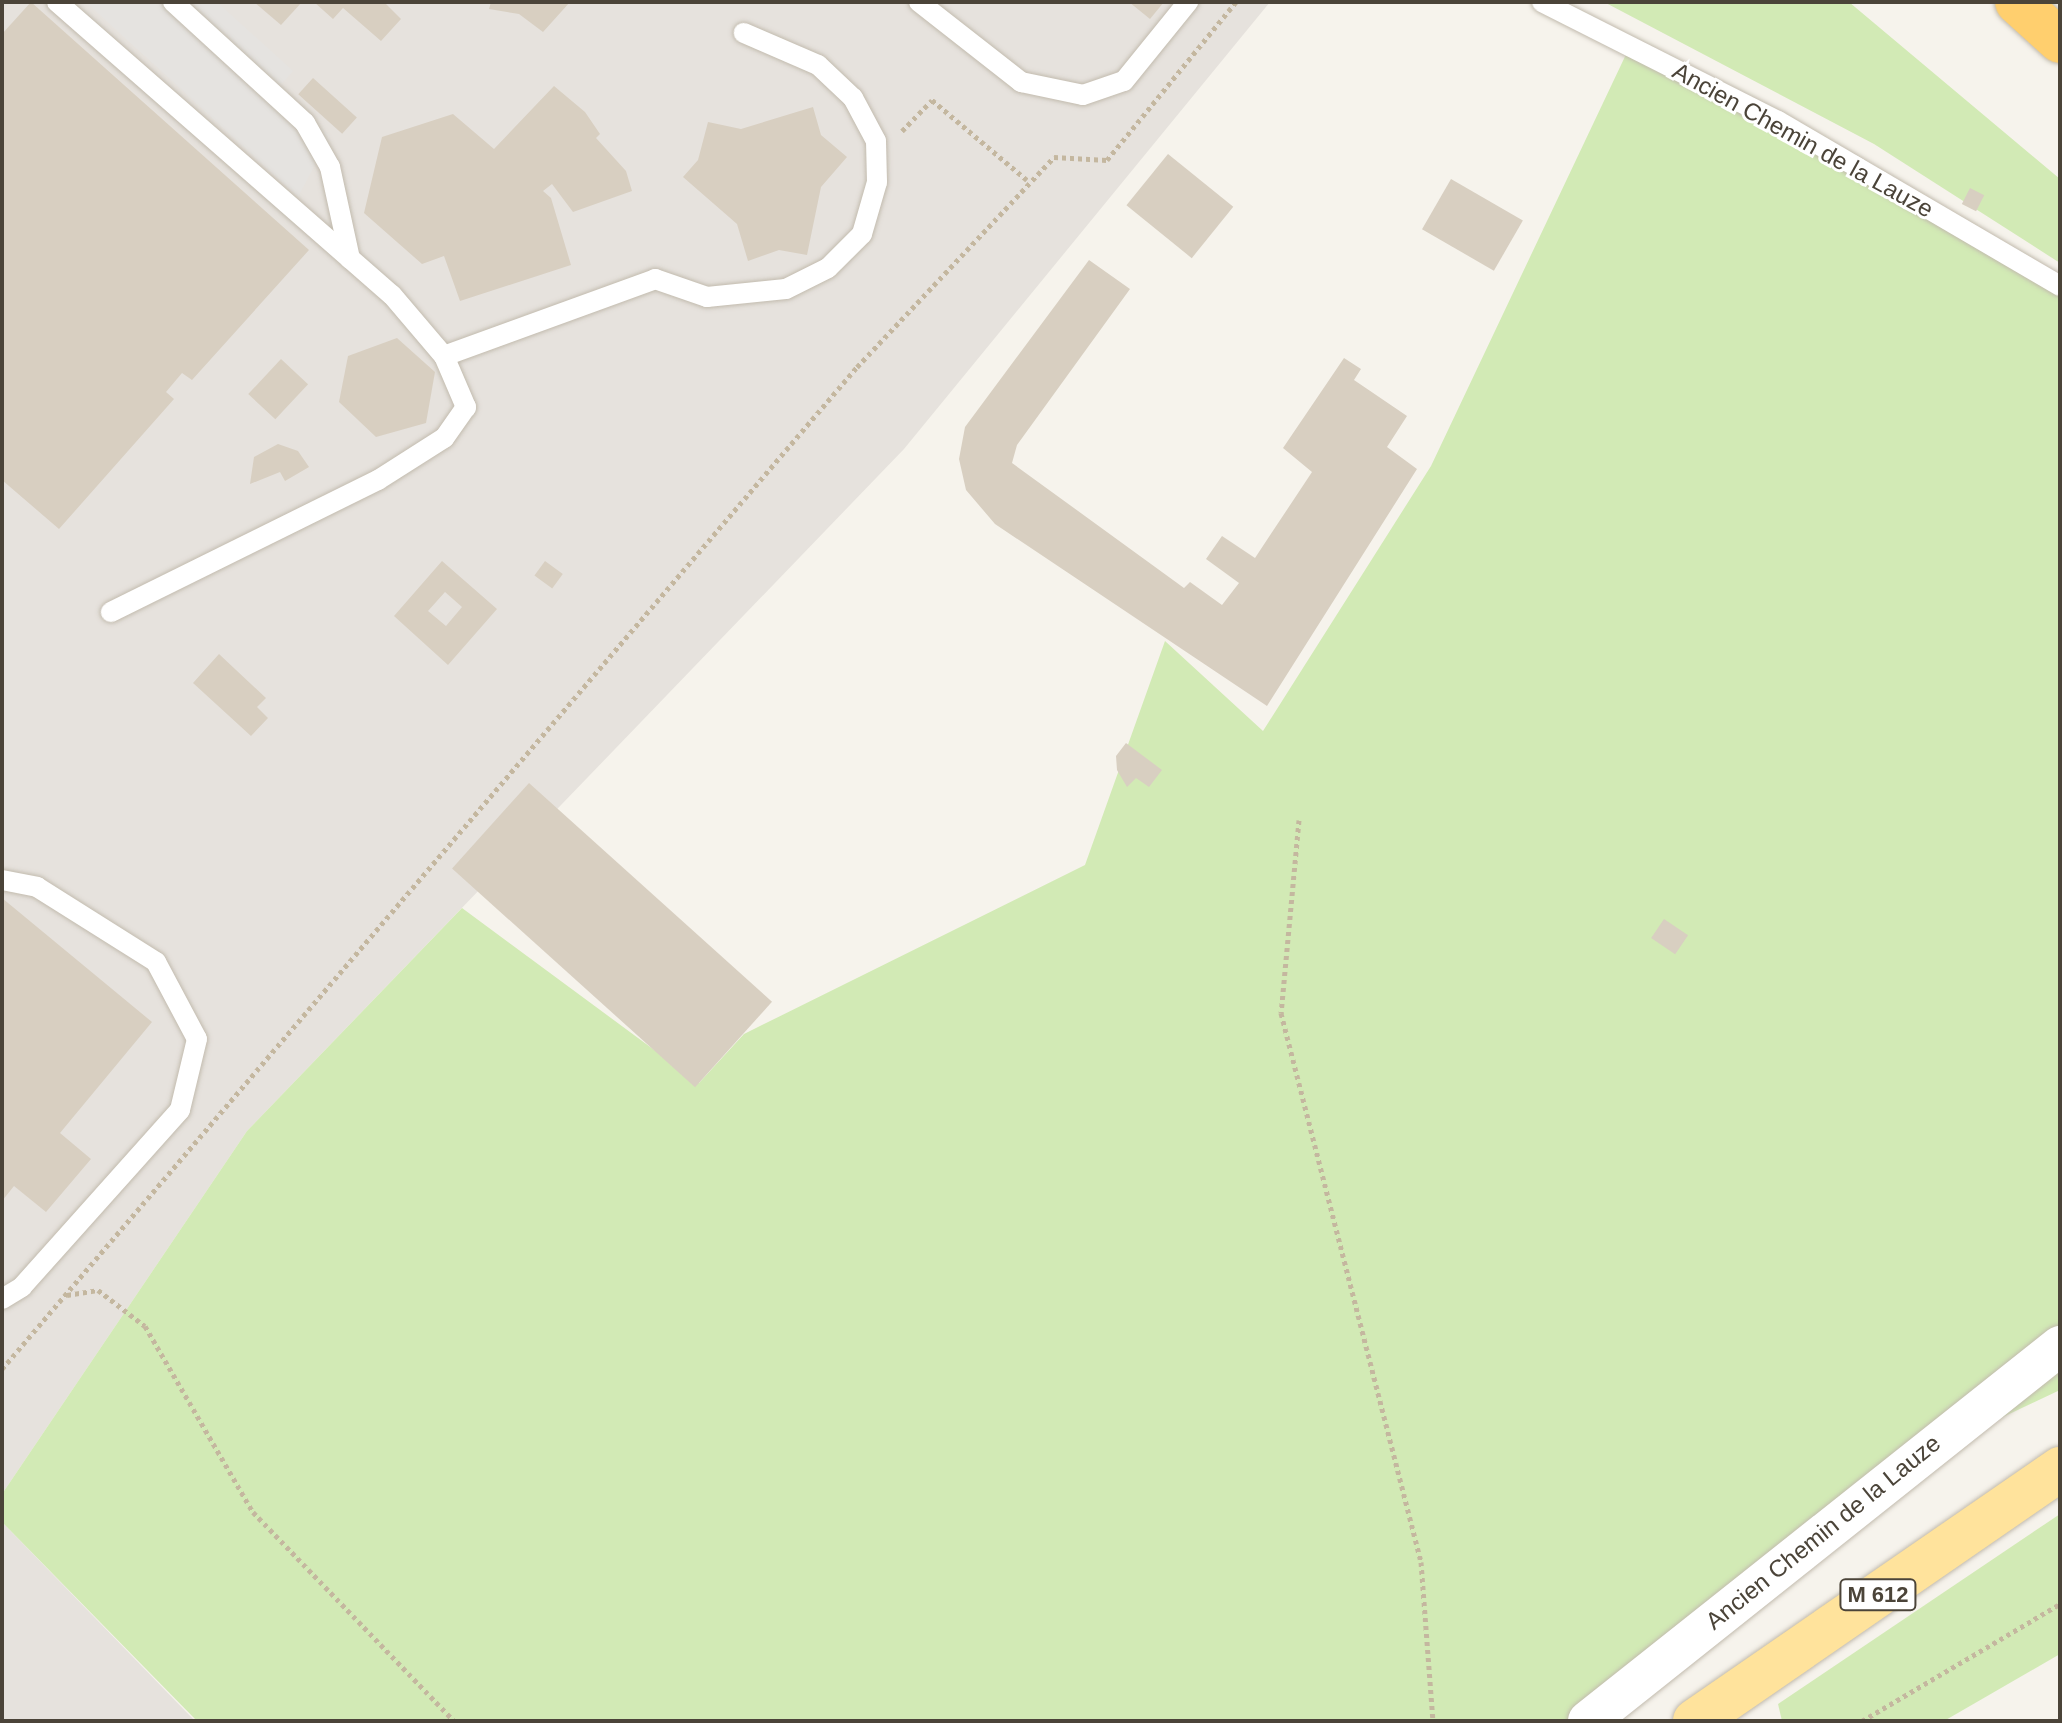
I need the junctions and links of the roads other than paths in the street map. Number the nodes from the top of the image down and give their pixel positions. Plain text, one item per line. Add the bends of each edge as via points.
1 (57, 2) edge
2 (173, 2) edge
3 (919, 2) edge
4 (1188, 2) edge
5 (1542, 2) edge
6 (2017, 2) edge
7 (744, 33) dead end
8 (2060, 41) edge
9 (350, 259) junction
10 (2060, 286) edge
11 (444, 356) junction
12 (111, 612) dead end
13 (2, 880) edge
14 (2, 1299) edge
15 (2060, 1346) edge
16 (2060, 1469) edge
17 (1588, 1721) edge
18 (1695, 1721) edge

1 - 9 lane
2 - 9 lane via 305,123 330,167
3 - 4 lane via 1021,82 1083,95 1124,81
5 - 10 lane, Ancien Chemin de la Lauze via 1778,121
6 - 8 highway
7 - 11 lane via 818,65 853,98 876,141 877,182 862,234 828,268 786,289 707,297 655,279
9 - 11 lane via 392,295
11 - 12 lane via 466,407 444,438 378,480
13 - 14 lane via 37,887 156,962 197,1039 180,1110 22,1287
15 - 17 street, Ancien Chemin de la Lauze
16 - 18 main road, M 612

